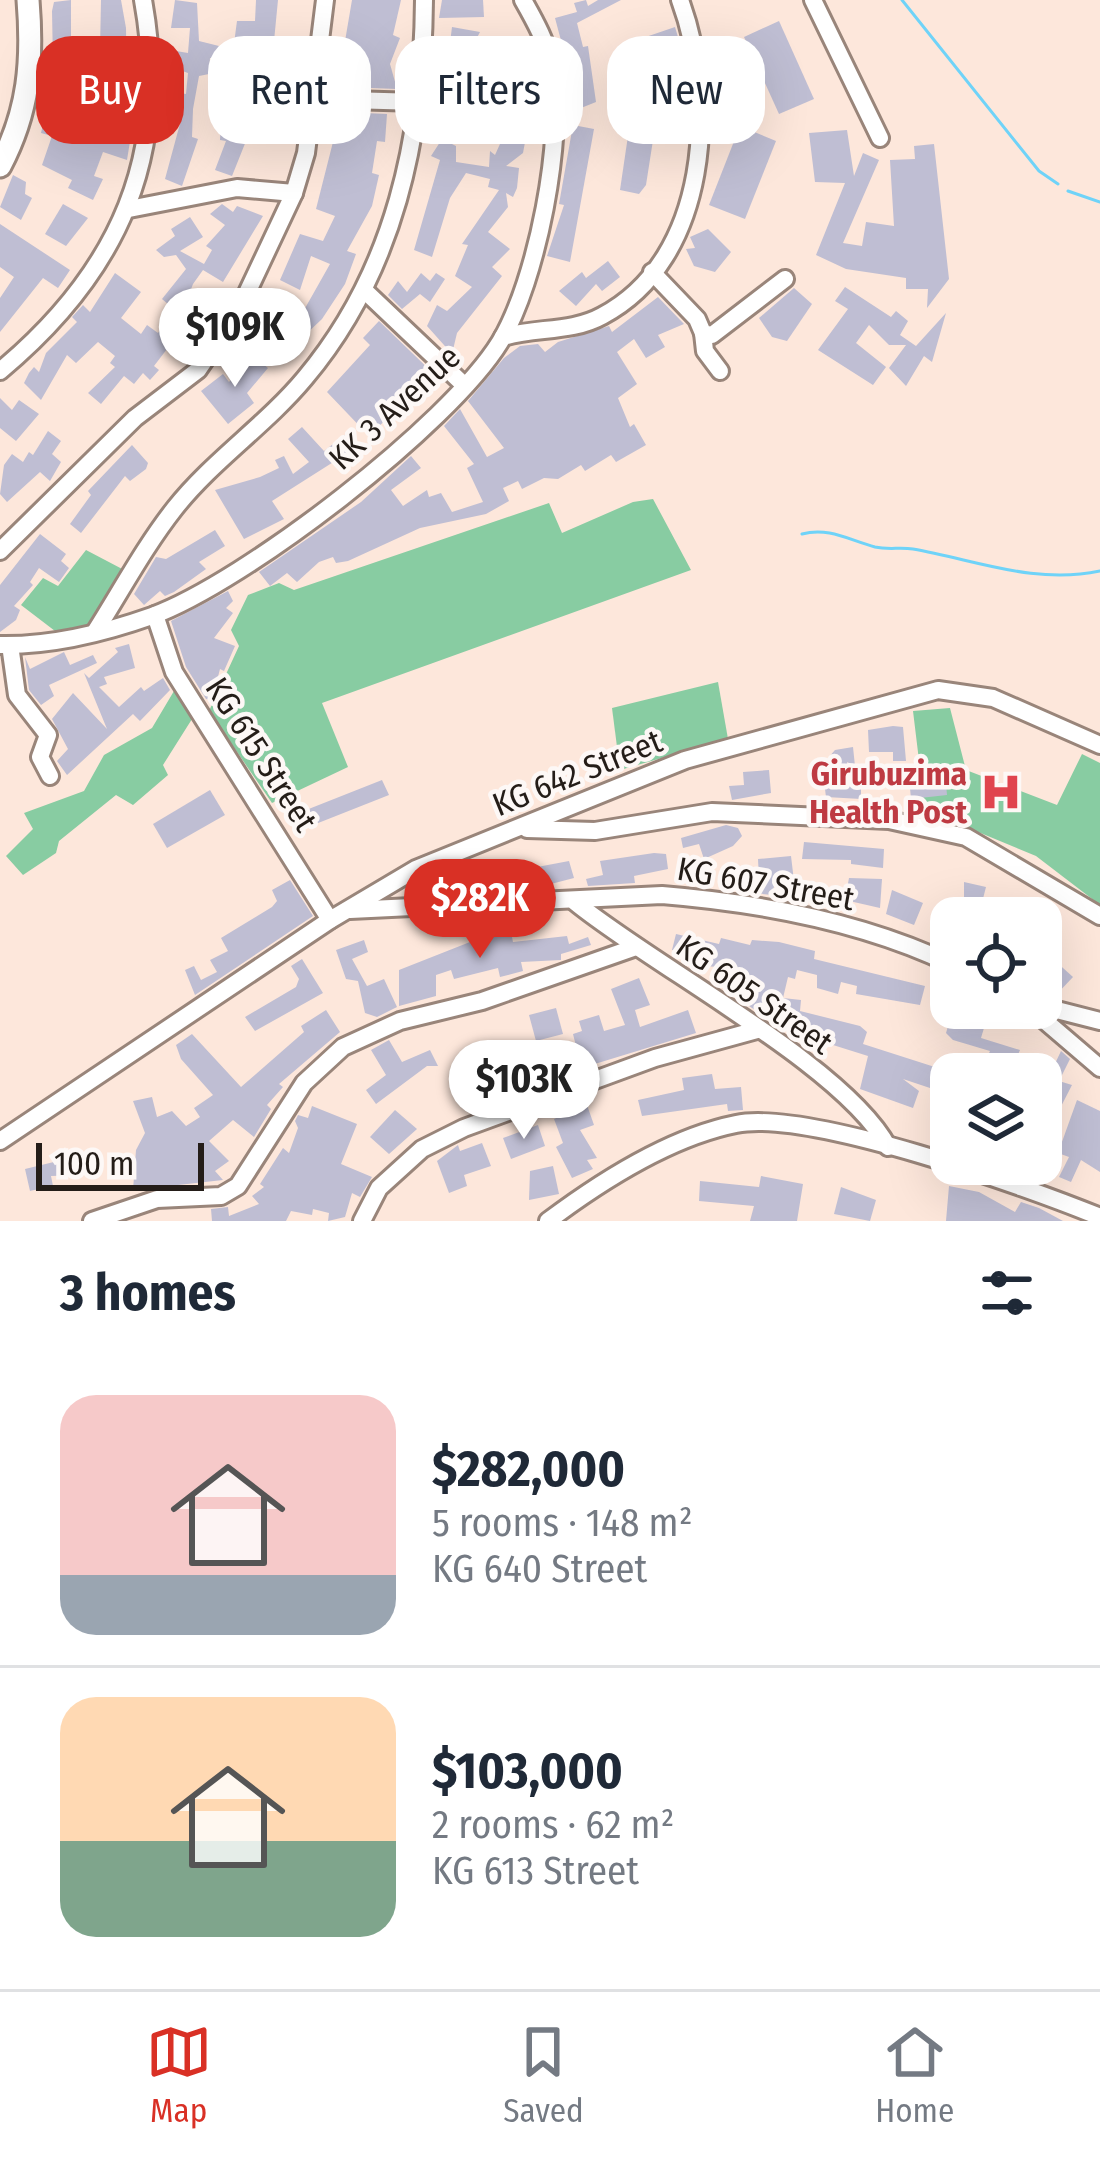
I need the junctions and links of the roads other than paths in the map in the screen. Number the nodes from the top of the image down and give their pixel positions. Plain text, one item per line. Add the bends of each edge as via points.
1 (28, 0) edge
2 (143, 0) edge
3 (325, 0) edge
4 (424, 0) edge
5 (524, 0) edge
6 (680, 0) edge
7 (814, 0) edge
8 (321, 36) edge
9 (422, 36) edge
10 (880, 138) dead end
11 (305, 144) edge
12 (410, 144) edge
13 (0, 166) edge
14 (294, 193) junction
15 (129, 209) junction
16 (652, 272) junction
17 (785, 279) dead end
18 (364, 290) junction
19 (512, 317) junction
20 (557, 329) junction
21 (703, 333) junction
22 (502, 337) junction
23 (0, 370) edge
24 (720, 371) dead end
25 (463, 385) junction
26 (0, 550) edge
27 (155, 614) junction
28 (95, 632) junction
29 (5, 645) edge
30 (1100, 745) edge
31 (50, 776) dead end
32 (522, 829) junction
33 (575, 902) junction
34 (349, 910) junction
35 (1100, 916) edge
36 (330, 920) junction
37 (636, 947) junction
38 (930, 956) edge
39 (1062, 1011) edge
40 (1100, 1021) edge
41 (1054, 1029) edge
42 (757, 1030) junction
43 (1100, 1068) edge
44 (0, 1141) edge
45 (889, 1147) junction
46 (1100, 1217) edge
47 (92, 1221) edge
48 (362, 1221) edge
49 (548, 1221) edge

1 - 13 main road via 26,106
2 - 15 street via 154,74
3 - 8 street
4 - 9 street
5 - 19 street, KK 3 Avenue via 551,64 554,133
6 - 16 street via 697,48 701,129 683,213
7 - 10 street
11 - 14 street
12 - 18 street via 402,191
14 - 15 street via 237,188
14 - 26 street via 218,345
15 - 23 street via 53,322
16 - 20 street via 606,314
16 - 21 street
17 - 21 street
18 - 25 street
18 - 28 street via 306,377 173,511
19 - 20 street
19 - 22 street, KK 3 Avenue
20 - 22 street
21 - 24 street
22 - 25 street, KK 3 Avenue
25 - 27 street, KK 3 Avenue via 320,514
27 - 28 street, KK 3 Avenue
27 - 36 street, KG 615 Street via 174,673
28 - 29 street, KK 3 Avenue
29 - 31 street via 17,694 48,735 40,757
30 - 32 street, KG 642 Street via 993,698 938,690 685,760
32 - 34 street, KG 642 Street via 416,869
32 - 35 street via 595,831 712,812 890,820 966,837
33 - 34 street, KG 607 Street
33 - 37 street, KG 605 Street
33 - 38 street, KG 607 Street via 699,898 854,927
34 - 36 street, KG 642 Street
36 - 44 street, KG 642 Street
37 - 42 street, KG 605 Street
37 - 47 street via 371,1032 304,1083 238,1186 221,1196 158,1199
39 - 40 street
41 - 43 street
42 - 45 street, KG 605 Street via 860,1109
42 - 48 street via 464,1128 422,1149 380,1188
45 - 46 street
45 - 49 street via 779,1123 738,1123 592,1189

